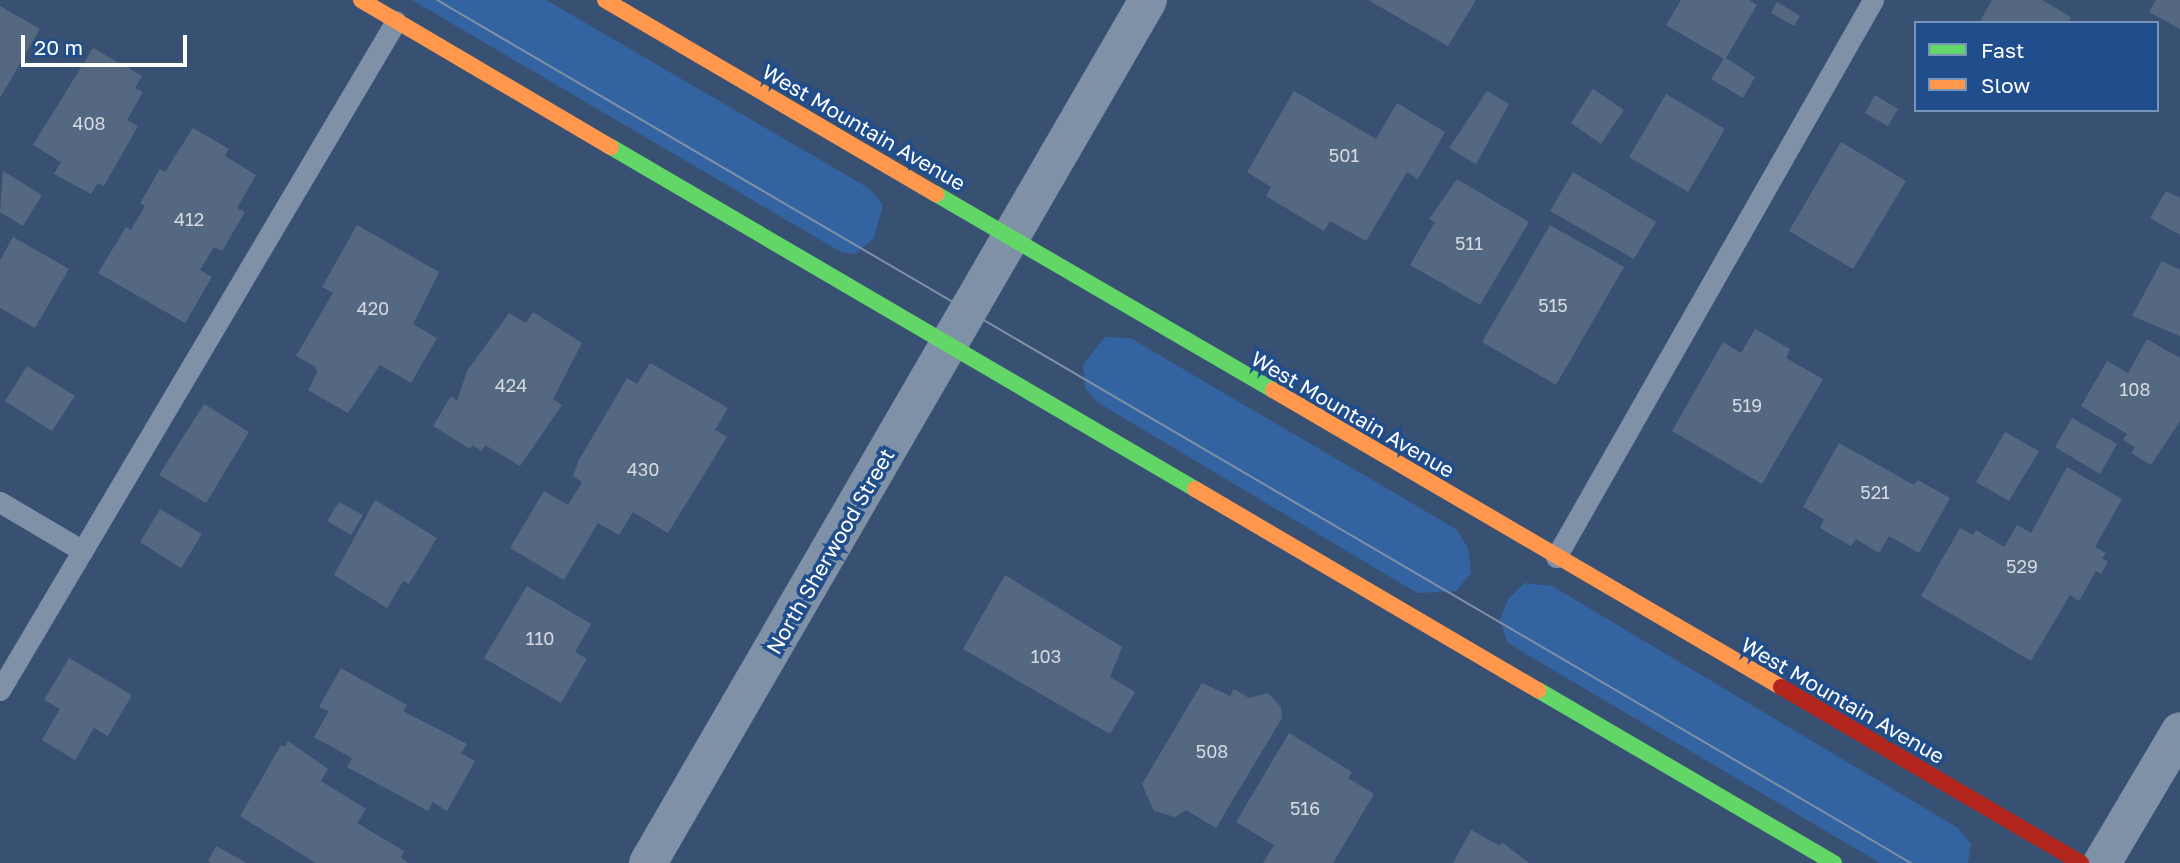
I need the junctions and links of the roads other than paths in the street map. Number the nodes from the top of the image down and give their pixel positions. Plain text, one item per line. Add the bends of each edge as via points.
1 (360, 0) edge
2 (605, 0) edge
3 (1148, 0) edge
4 (1873, 0) edge
5 (396, 21) junction
6 (1011, 238) junction
7 (949, 346) junction
8 (0, 502) edge
9 (83, 551) junction
10 (1556, 557) junction
11 (0, 690) edge
12 (2180, 731) edge
13 (648, 863) edge
14 (1833, 863) edge
15 (2081, 863) edge
16 (2102, 863) edge

1 - 5 street
2 - 6 street, West Mountain Avenue
3 - 6 street, North Sherwood Street
4 - 10 lane
5 - 7 street
5 - 9 lane
6 - 7 street, North Sherwood Street
6 - 10 street, West Mountain Avenue
7 - 13 street, North Sherwood Street
7 - 14 street
8 - 9 lane
9 - 11 lane
10 - 15 street, West Mountain Avenue
12 - 16 street

